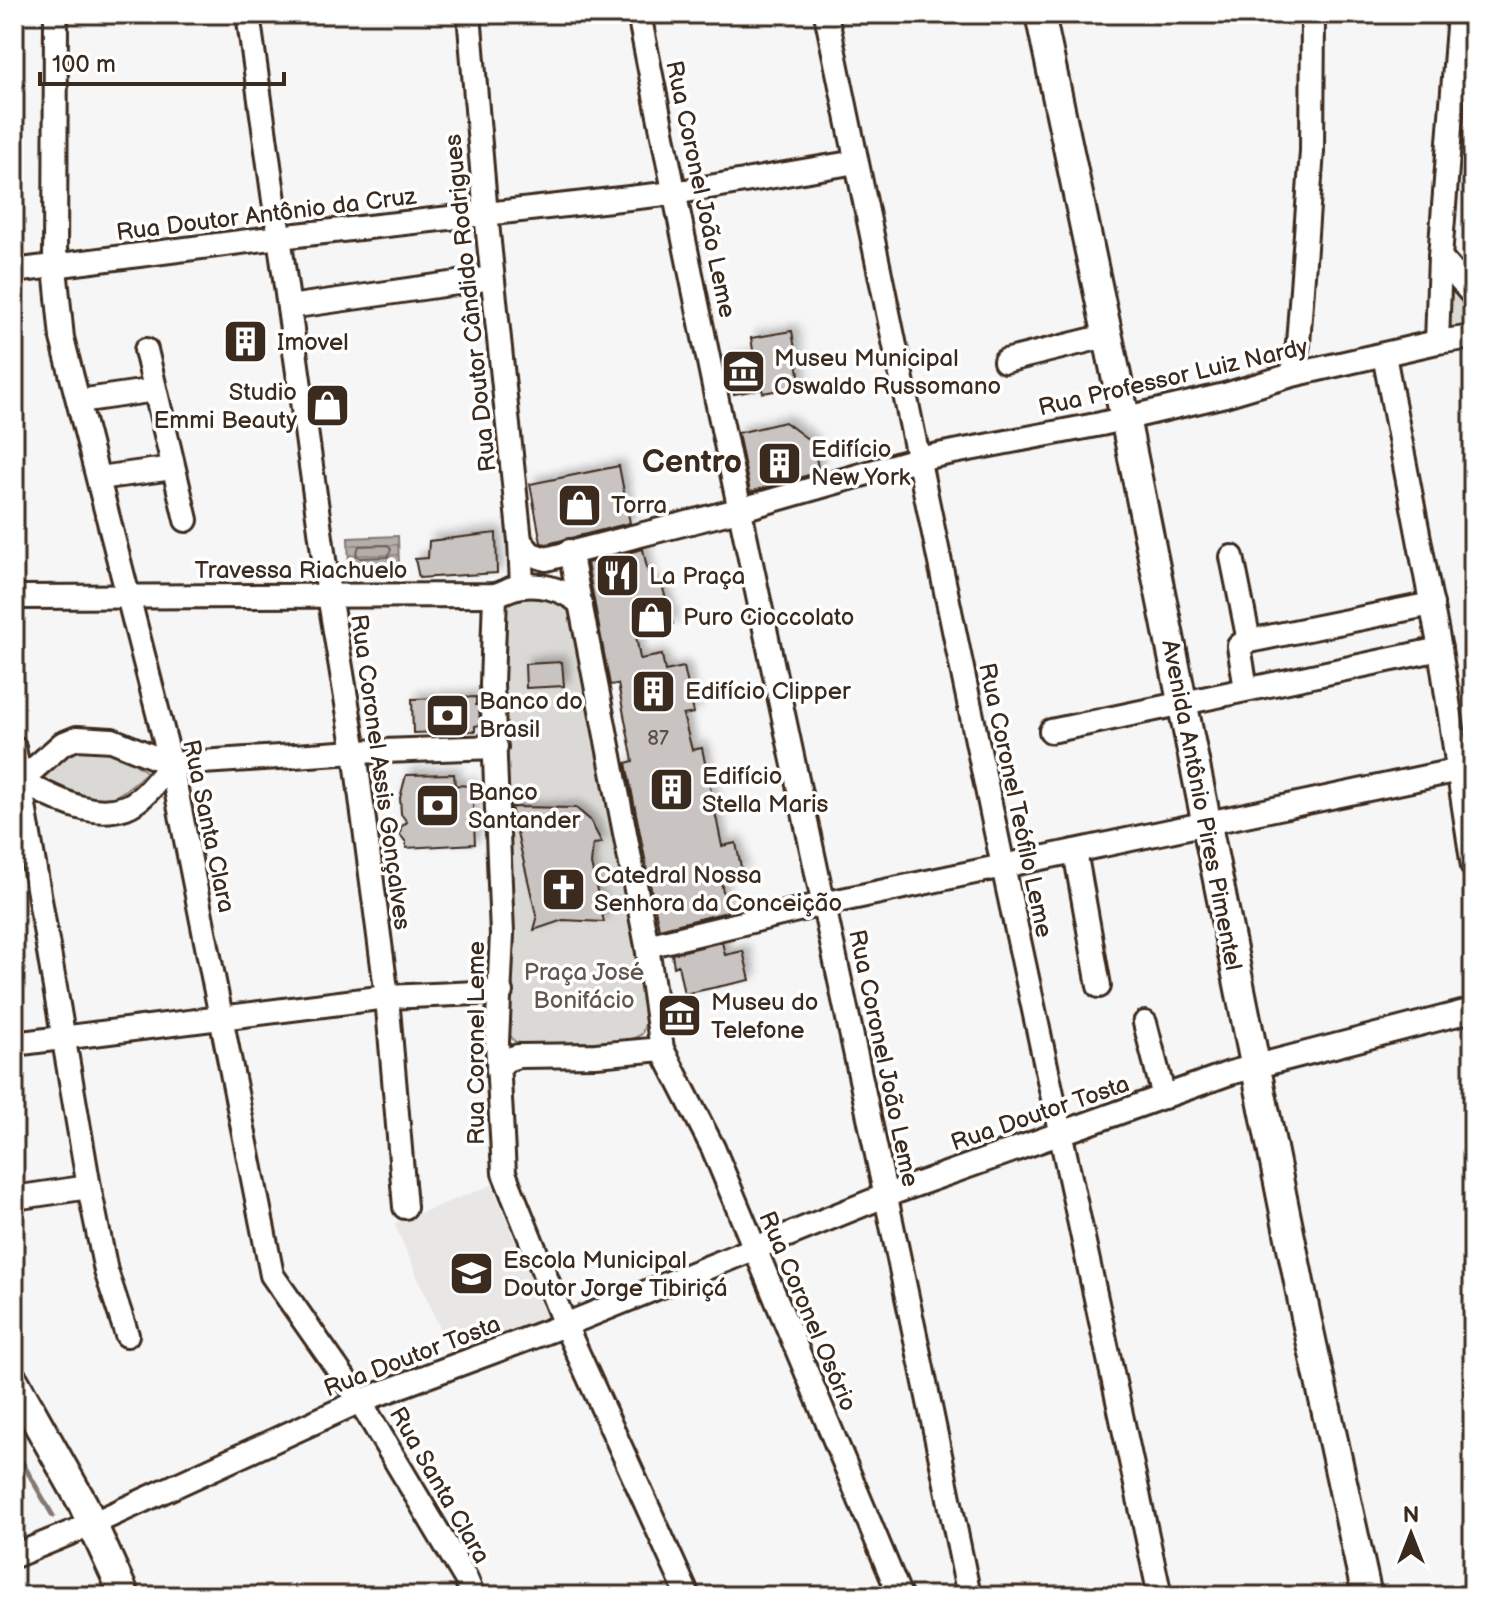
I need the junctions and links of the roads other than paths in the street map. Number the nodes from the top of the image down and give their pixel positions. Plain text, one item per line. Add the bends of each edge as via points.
1 (56, 14) edge
2 (248, 14) edge
3 (469, 14) edge
4 (639, 14) edge
5 (826, 14) edge
6 (1040, 14) edge
7 (1313, 14) edge
8 (1459, 14) edge
9 (856, 162) junction
10 (674, 193) junction
11 (486, 215) junction
12 (279, 237) junction
13 (1440, 257) junction
14 (55, 267) junction
15 (14, 271) edge
16 (492, 278) junction
17 (1473, 295) edge
18 (289, 307) junction
19 (1106, 336) junction
20 (1473, 337) edge
21 (1437, 342) junction
22 (146, 350) dead end
23 (1384, 355) junction
24 (1005, 361) dead end
25 (1292, 375) junction
26 (155, 390) junction
27 (79, 401) junction
28 (1125, 418) junction
29 (917, 459) junction
30 (173, 468) junction
31 (99, 478) junction
32 (742, 509) junction
33 (186, 520) dead end
34 (520, 541) junction
35 (570, 551) junction
36 (1232, 557) dead end
37 (522, 586) junction
38 (329, 595) junction
39 (495, 595) junction
40 (14, 597) edge
41 (130, 597) junction
42 (581, 604) junction
43 (1432, 604) junction
44 (1249, 641) junction
45 (1440, 649) junction
46 (1246, 689) junction
47 (1182, 703) junction
48 (1051, 731) dead end
49 (14, 747) edge
50 (496, 747) junction
51 (355, 752) junction
52 (171, 764) junction
53 (1466, 768) edge
54 (17, 781) edge
55 (1207, 823) junction
56 (1075, 851) junction
57 (1003, 866) junction
58 (1473, 867) edge
59 (823, 904) junction
60 (647, 946) junction
61 (1099, 986) dead end
62 (501, 992) junction
63 (387, 997) junction
64 (1473, 1010) edge
65 (221, 1017) junction
66 (1145, 1023) dead end
67 (64, 1037) junction
68 (497, 1042) junction
69 (14, 1044) edge
70 (662, 1049) junction
71 (518, 1056) junction
72 (1255, 1065) junction
73 (498, 1069) junction
74 (1164, 1097) junction
75 (1060, 1132) junction
76 (89, 1187) junction
77 (887, 1195) junction
78 (14, 1198) edge
79 (405, 1207) dead end
80 (753, 1248) junction
81 (565, 1325) junction
82 (127, 1335) dead end
83 (14, 1381) edge
84 (360, 1401) junction
85 (92, 1524) junction
86 (14, 1556) edge
87 (125, 1596) edge
88 (473, 1596) edge
89 (688, 1596) edge
90 (900, 1596) edge
91 (969, 1596) edge
92 (1160, 1596) edge
93 (1367, 1596) edge

1 - 14 street, Rua Santa Clara
2 - 12 street, Rua Coronel Assis Gonçalves
3 - 11 street, Rua Doutor Cândido Rodrigues
4 - 10 street, Rua Coronel João Leme
5 - 9 street, Rua Coronel Teófilo Leme
6 - 19 main road, Avenida Antônio Pires Pimentel
7 - 25 street via 1312,151
8 - 13 street
9 - 10 street, Rua Doutor Antônio da Cruz
9 - 29 street, Rua Coronel Teófilo Leme
10 - 11 street, Rua Doutor Antônio da Cruz
10 - 32 street, Rua Coronel João Leme
11 - 12 street, Rua Doutor Antônio da Cruz
11 - 16 street, Rua Doutor Cândido Rodrigues
12 - 14 street, Rua Doutor Antônio da Cruz
12 - 18 street, Rua Coronel Assis Gonçalves
13 - 17 street
13 - 21 street
14 - 15 street, Rua Doutor Antônio da Cruz
14 - 27 street, Rua Santa Clara via 62,338
16 - 18 street
16 - 34 street, Rua Doutor Cândido Rodrigues
18 - 38 street, Rua Coronel Assis Gonçalves
19 - 24 street
19 - 28 main road, Avenida Antônio Pires Pimentel
20 - 21 street, Rua Professor Luiz Nardy
21 - 23 street, Rua Professor Luiz Nardy
22 - 26 street
23 - 25 street, Rua Professor Luiz Nardy
23 - 43 street
25 - 28 street, Rua Professor Luiz Nardy
26 - 27 street
26 - 30 street
27 - 31 street, Rua Santa Clara
28 - 29 street, Rua Professor Luiz Nardy
28 - 47 main road, Avenida Antônio Pires Pimentel
29 - 32 street, Rua Professor Luiz Nardy
29 - 57 street, Rua Coronel Teófilo Leme
30 - 31 street
30 - 33 street
31 - 41 street, Rua Santa Clara
32 - 35 street, Rua Professor Luiz Nardy
32 - 59 street, Rua Coronel João Leme
34 - 35 street, Rua Professor Luiz Nardy via 541,559
34 - 37 street, Rua Doutor Cândido Rodrigues
35 - 42 street
36 - 44 street
37 - 39 street, Travessa Riachuelo
37 - 42 street, Travessa Riachuelo via 555,589
38 - 39 street, Travessa Riachuelo
38 - 41 street, Travessa Riachuelo
38 - 51 street, Rua Coronel Assis Gonçalves
39 - 50 street, Rua Coronel Leme
40 - 41 street, Travessa Riachuelo
41 - 52 street, Rua Santa Clara
42 - 60 street
43 - 44 street
43 - 45 street
44 - 46 street via 1239,646
45 - 46 street
45 - 53 street
46 - 47 street
47 - 48 street
47 - 55 main road, Avenida Antônio Pires Pimentel
49 - 54 street
50 - 51 street
50 - 62 street, Rua Coronel Leme
51 - 52 street
51 - 63 street, Rua Coronel Assis Gonçalves
52 - 54 street via 112,740 77,738
52 - 54 street via 127,807 79,808
52 - 65 street, Rua Santa Clara
53 - 55 street
53 - 58 street
54 - 67 street
55 - 56 street
55 - 72 main road, Avenida Antônio Pires Pimentel
56 - 57 street
56 - 61 street
57 - 59 street
57 - 75 street, Rua Coronel Teófilo Leme
59 - 60 street
59 - 77 street, Rua Coronel João Leme
60 - 70 street
62 - 63 street
62 - 68 street, Rua Coronel Leme
63 - 65 street
63 - 79 street, Rua Coronel Assis Gonçalves
64 - 72 street, Rua Doutor Tosta
65 - 67 street
65 - 84 street, Rua Santa Clara via 272,1275
66 - 74 street
67 - 69 street
67 - 76 street
68 - 71 street
68 - 73 street, Rua Coronel Leme
70 - 71 street
70 - 80 street, Rua Coronel Osório via 713,1148
71 - 73 street
72 - 74 street, Rua Doutor Tosta
72 - 93 main road, Avenida Antônio Pires Pimentel
73 - 81 street, Rua Coronel Leme via 507,1185
74 - 75 street, Rua Doutor Tosta
75 - 77 street, Rua Doutor Tosta
75 - 92 street, Rua Coronel Teófilo Leme
76 - 78 street
76 - 82 street via 106,1271
77 - 80 street, Rua Doutor Tosta
77 - 91 street, Rua Coronel João Leme
80 - 81 street, Rua Doutor Tosta
80 - 90 street, Rua Coronel Osório
81 - 84 street, Rua Doutor Tosta
81 - 89 street, Rua Coronel Leme
83 - 85 main road
84 - 85 street, Rua Doutor Tosta
84 - 88 street, Rua Santa Clara
85 - 86 street, Rua Doutor Tosta
85 - 87 main road

